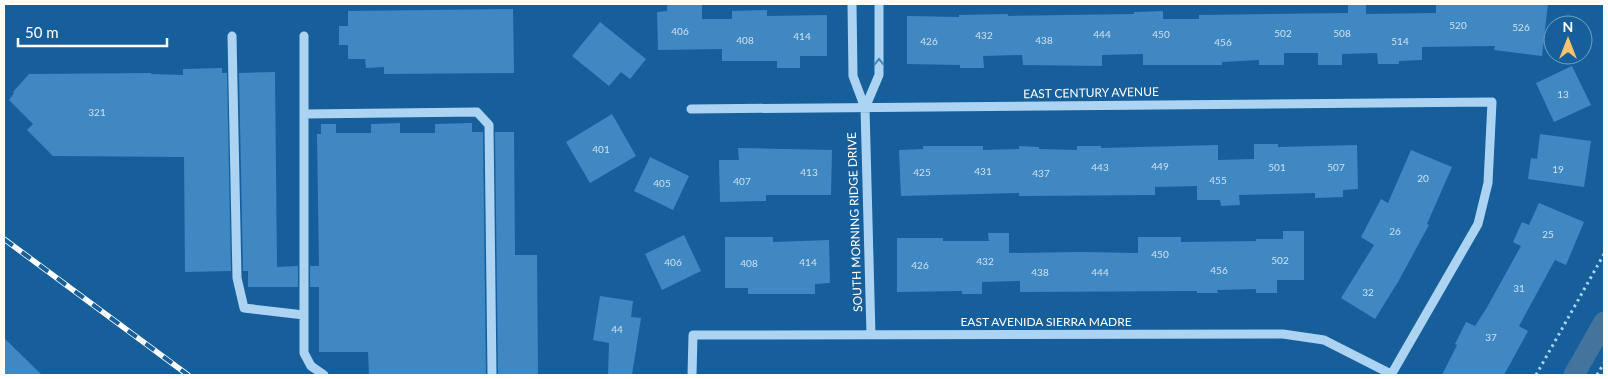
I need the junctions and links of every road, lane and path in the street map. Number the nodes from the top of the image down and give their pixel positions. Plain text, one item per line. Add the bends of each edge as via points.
1 (852, 4) edge
2 (879, 4) edge
3 (232, 36) dead end
4 (304, 36) dead end
5 (865, 108) junction
6 (691, 109) dead end
7 (304, 114) junction
8 (1604, 254) edge
9 (304, 315) junction
10 (871, 335) junction
11 (1604, 363) edge
12 (324, 375) edge
13 (492, 375) edge
14 (692, 375) edge
15 (1391, 375) edge
16 (1536, 375) edge
17 (1597, 375) edge

1 - 5 street, SOUTH MORNING RIDGE DRIVE via 853,76
5 -> 2 street, SOUTH MORNING RIDGE DRIVE via 880,75
3 - 9 street via 237,278 244,308
4 - 7 street
5 - 6 street, EAST CENTURY AVENUE
5 - 10 street, SOUTH MORNING RIDGE DRIVE
5 - 15 street, EAST CENTURY AVENUE via 1492,102 1488,183 1478,224
7 - 9 street
7 - 13 street via 477,112 489,125
8 - 16 path
9 - 12 street via 304,353 311,366
10 - 14 street, EAST AVENIDA SIERRA MADRE via 693,335
10 - 15 street, EAST AVENIDA SIERRA MADRE via 1283,334 1324,340
11 - 17 path

